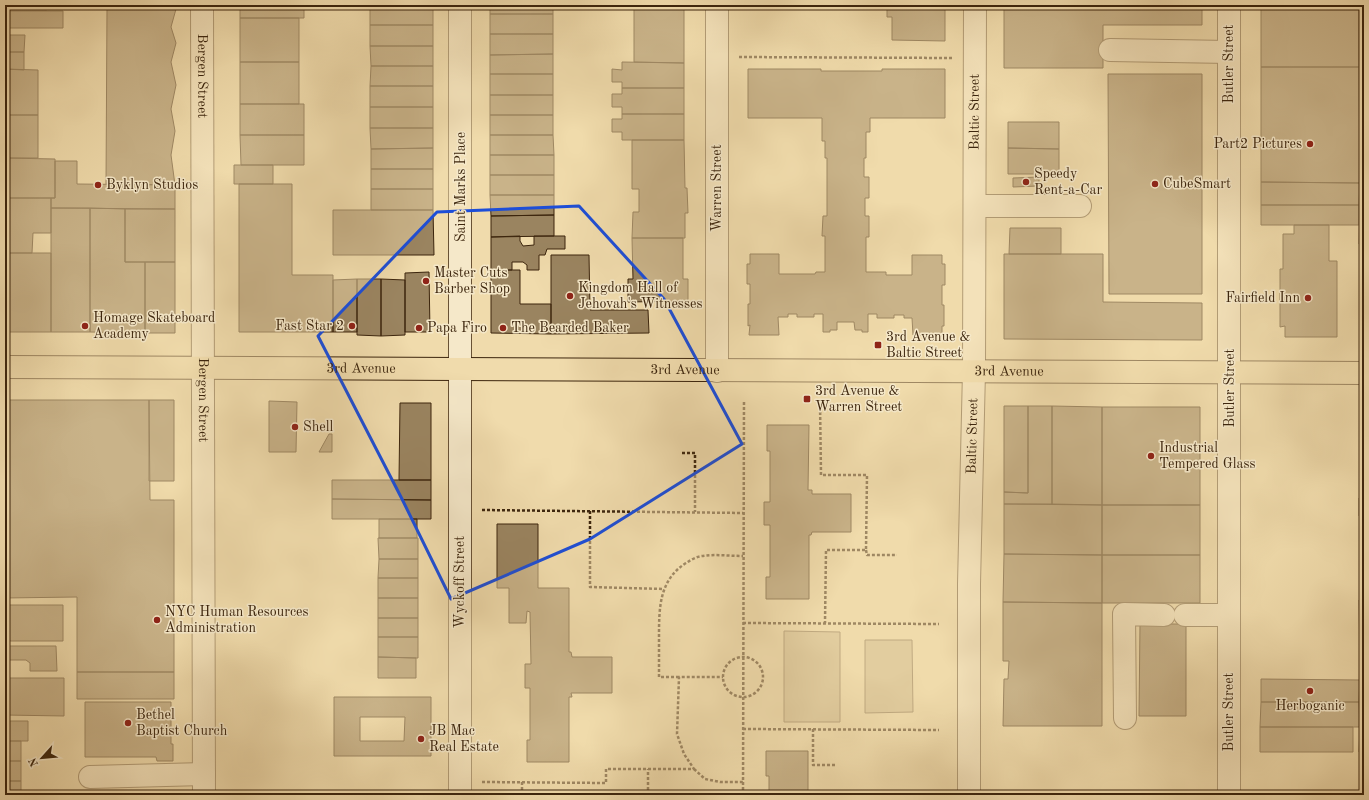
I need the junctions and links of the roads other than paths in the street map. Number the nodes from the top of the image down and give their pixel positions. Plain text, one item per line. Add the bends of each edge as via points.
1 (202, 5) edge
2 (460, 5) edge
3 (717, 5) edge
4 (975, 5) edge
5 (1229, 5) edge
6 (1110, 50) dead end
7 (1229, 52) junction
8 (975, 206) junction
9 (1080, 206) dead end
10 (5, 366) edge
11 (202, 368) junction
12 (461, 369) junction
13 (717, 371) junction
14 (974, 371) junction
15 (1230, 372) junction
16 (1364, 373) edge
17 (1164, 614) dead end
18 (1185, 615) dead end
19 (1229, 615) junction
20 (1125, 718) dead end
21 (90, 777) dead end
22 (204, 785) edge
23 (460, 795) edge
24 (969, 795) edge
25 (1229, 795) edge

1 - 11 street, Bergen Street
2 - 12 street, Saint Marks Place
3 - 13 street, Warren Street
4 - 8 street, Baltic Street
5 - 7 street, Butler Street
6 - 7 street
7 - 15 street, Butler Street
8 - 9 street
8 - 14 street, Baltic Street
10 - 11 main road, 3rd Avenue
11 - 12 main road, 3rd Avenue
11 - 22 street, Bergen Street
12 - 13 main road, 3rd Avenue
12 - 23 street, Wyckoff Street
13 - 14 main road, 3rd Avenue
14 - 15 main road, 3rd Avenue
14 - 24 street, Baltic Street via 969,584
15 - 16 main road, 3rd Avenue
15 - 19 street, Butler Street
17 - 20 street via 1124,614
18 - 19 street
19 - 25 street, Butler Street
21 - 22 street

